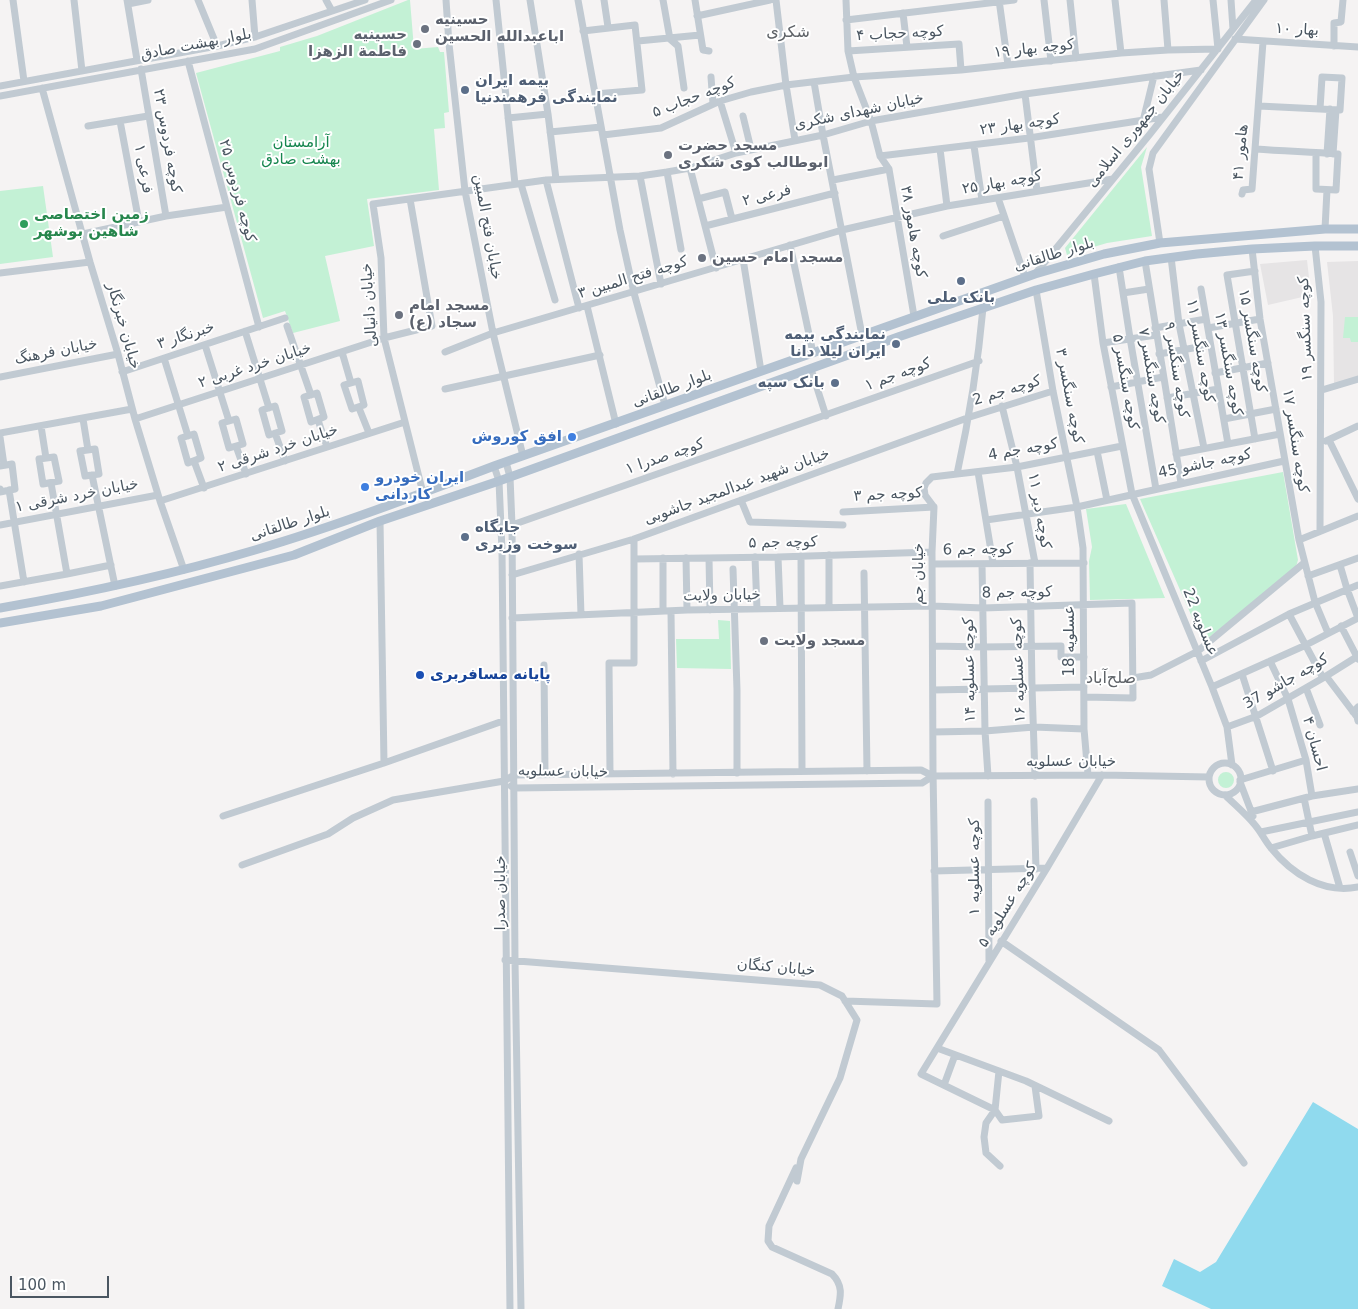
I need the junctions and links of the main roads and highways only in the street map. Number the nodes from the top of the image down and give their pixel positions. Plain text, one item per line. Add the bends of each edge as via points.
1 (1358, 229) edge
2 (1164, 243) junction
3 (1358, 246) edge
4 (1171, 257) junction
5 (665, 406) junction
6 (669, 420) junction
7 (0, 608) edge
8 (0, 623) edge

1 - 2 main road, بلوار طالقانی
2 - 4 main road
2 - 5 main road, بلوار طالقانی via 1104,254 1025,277
3 - 4 main road, بلوار طالقانی via 1252,249
4 - 6 main road, بلوار طالقانی via 1119,267 1036,290
5 - 6 main road
5 - 7 main road, بلوار طالقانی via 256,550 115,586
6 - 8 main road, بلوار طالقانی via 380,521 294,555 101,606

